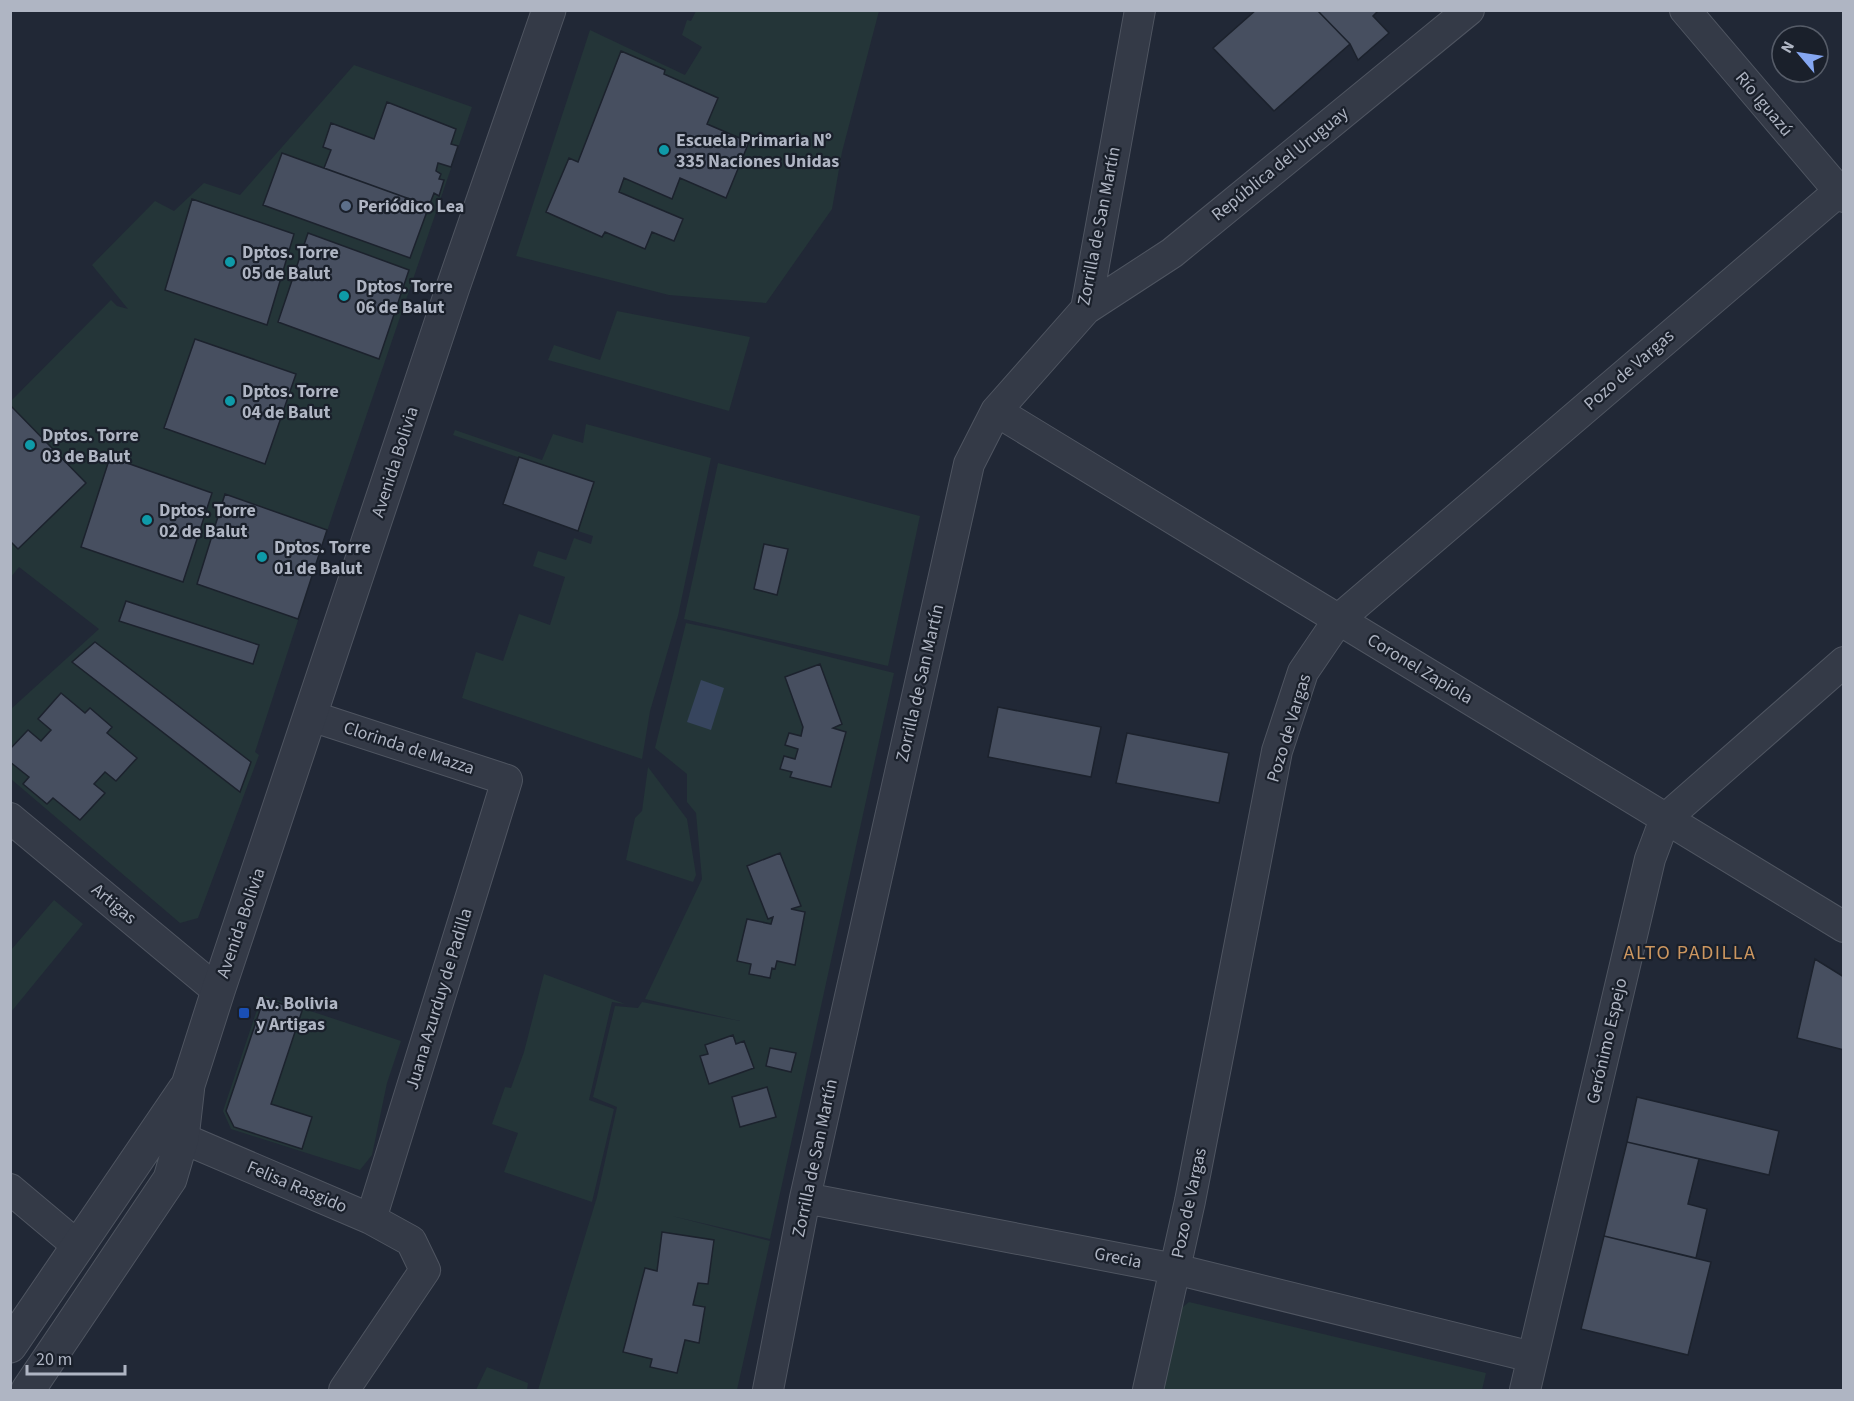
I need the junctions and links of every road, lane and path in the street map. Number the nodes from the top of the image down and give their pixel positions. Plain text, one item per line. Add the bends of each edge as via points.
1 (549, 10) edge
2 (1140, 10) edge
3 (1469, 10) edge
4 (1685, 10) edge
5 (1842, 192) edge
6 (1086, 309) junction
7 (996, 411) junction
8 (1339, 619) junction
9 (1844, 662) edge
10 (310, 716) junction
11 (507, 780) joint
12 (10, 818) edge
13 (1665, 819) junction
14 (1844, 927) edge
15 (218, 991) junction
16 (188, 1085) junction
17 (182, 1138) junction
18 (10, 1189) edge
19 (805, 1198) junction
20 (371, 1219) junction
21 (79, 1247) junction
22 (1175, 1269) junction
23 (10, 1346) edge
24 (1532, 1357) junction
25 (28, 1390) edge
26 (344, 1390) edge
27 (768, 1390) edge
28 (1148, 1390) edge
29 (1525, 1390) edge

1 - 10 street, Avenida Bolivia
2 - 6 street, Zorrilla de San Martín
3 - 6 street, República del Uruguay via 1172,252
4 - 5 street, Río Iguazú
5 - 8 street, Pozo de Vargas
6 - 7 street, Zorrilla de San Martín
7 - 8 street, Coronel Zapiola
7 - 19 street, Zorrilla de San Martín via 969,464
8 - 13 street, Coronel Zapiola
8 - 22 street, Pozo de Vargas via 1303,672 1277,751
9 - 13 street, Gerónimo Espejo
10 - 11 street, Clorinda de Mazza
10 - 15 street, Avenida Bolivia
11 - 20 street, Juana Azurduy de Padilla
12 - 15 street, Artigas
13 - 14 street, Coronel Zapiola
13 - 24 street, Gerónimo Espejo via 1650,859
15 - 16 street, Avenida Bolivia
16 - 17 street, Avenida Bolivia
16 - 21 street, Avenida Bolivia
17 - 20 street, Felisa Rasgido
17 - 25 street, Avenida Bolivia via 170,1179
18 - 21 street
19 - 22 street, Grecia
19 - 27 street, Zorrilla de San Martín
20 - 26 street, Felisa Rasgido via 411,1241 425,1270
21 - 23 street, Avenida Bolivia
22 - 24 street, Grecia
22 - 28 street, Pozo de Vargas
24 - 29 street, Gerónimo Espejo

